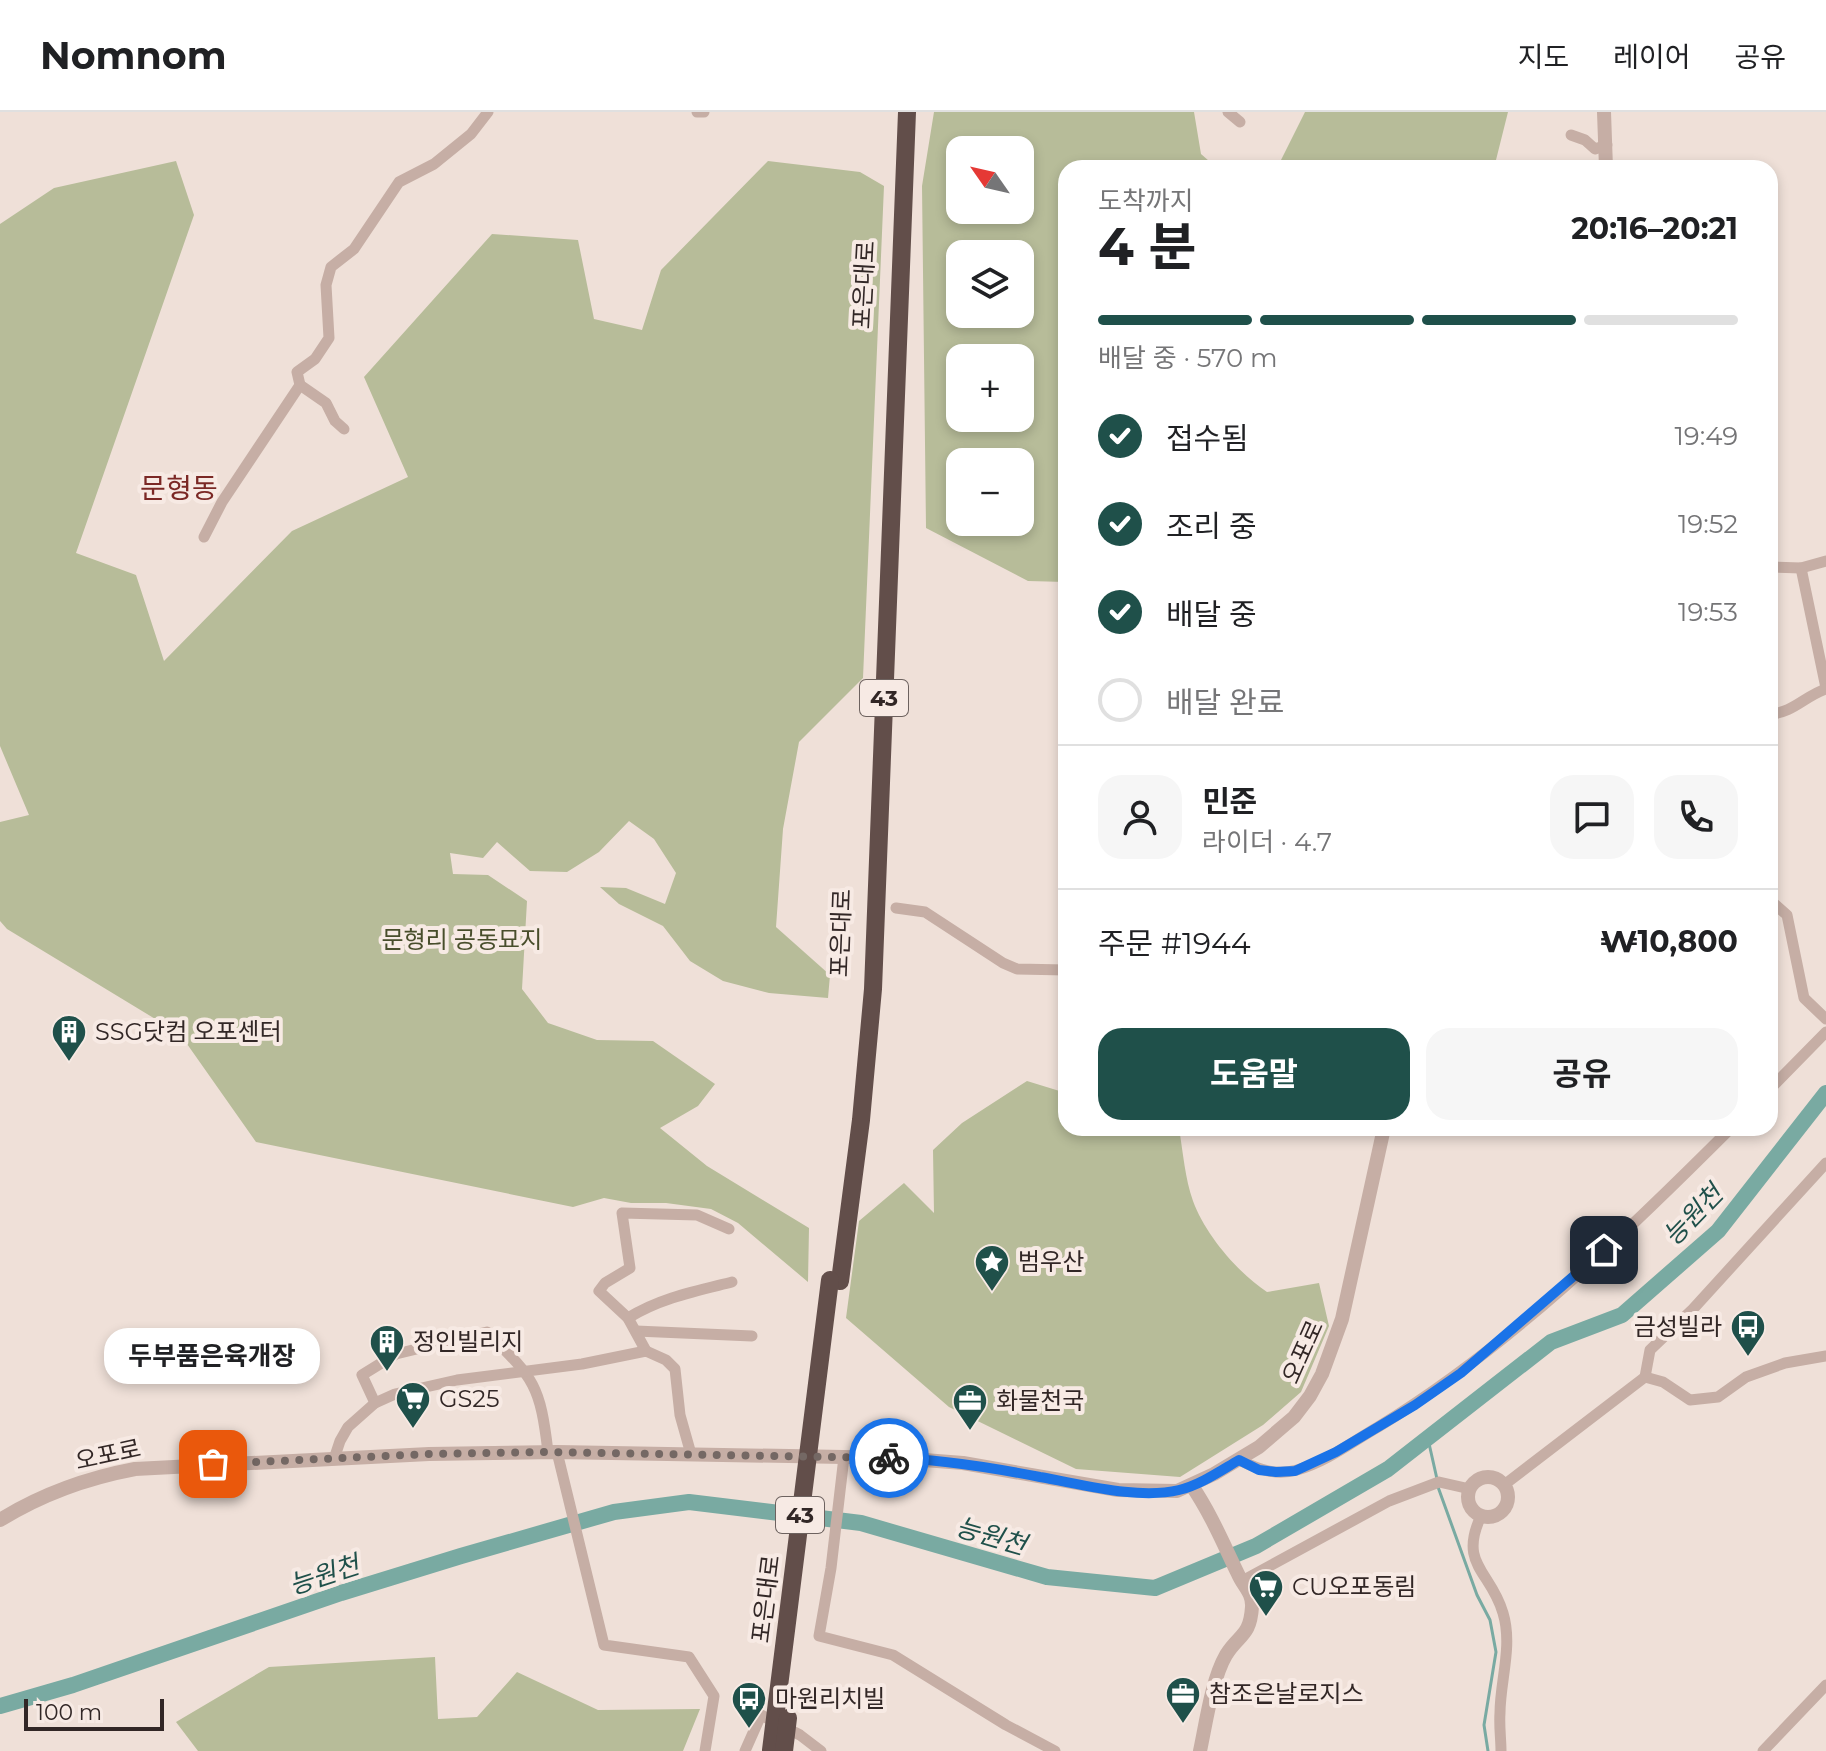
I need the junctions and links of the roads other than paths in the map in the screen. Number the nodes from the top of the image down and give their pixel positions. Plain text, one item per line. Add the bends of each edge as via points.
1 (488, 112) edge
2 (697, 112) edge
3 (704, 112) edge
4 (897, 112) edge
5 (907, 112) edge
6 (1228, 112) edge
7 (1604, 112) edge
8 (1240, 122) dead end
9 (1571, 135) dead end
10 (1607, 145) junction
11 (1606, 160) edge
12 (300, 385) junction
13 (344, 429) dead end
14 (204, 537) dead end
15 (1826, 561) edge
16 (1778, 567) edge
17 (1801, 568) junction
18 (1826, 688) edge
19 (1778, 713) edge
20 (1778, 907) edge
21 (896, 908) dead end
22 (1058, 970) edge
23 (1826, 1019) edge
24 (1826, 1032) edge
25 (1778, 1081) edge
26 (1382, 1136) edge
27 (1723, 1136) edge
28 (1826, 1163) edge
29 (729, 1229) dead end
30 (835, 1280) junction
31 (732, 1282) dead end
32 (628, 1318) junction
33 (636, 1331) junction
34 (752, 1336) dead end
35 (646, 1351) junction
36 (1826, 1356) edge
37 (526, 1371) junction
38 (1645, 1377) junction
39 (375, 1403) junction
40 (552, 1452) junction
41 (691, 1454) junction
42 (844, 1457) junction
43 (334, 1459) junction
44 (1239, 1460) junction
45 (1504, 1485) junction
46 (1192, 1486) junction
47 (1470, 1489) junction
48 (1481, 1516) junction
49 (0, 1520) edge
50 (1241, 1580) junction
51 (1826, 1685) edge
52 (705, 1751) edge
53 (745, 1751) edge
54 (771, 1751) edge
55 (784, 1751) edge
56 (821, 1751) edge
57 (1055, 1751) edge
58 (1200, 1751) edge
59 (1501, 1751) edge
60 (1763, 1751) edge

1 - 12 street via 471,134 434,164 399,182 354,249 331,267 326,285 329,338 315,359 297,372
2 - 3 street
4 - 30 highway, 포은대로 / 43 via 862,1017
5 - 30 highway, 포은대로 / 43 via 873,989 861,1120
6 - 8 street
7 - 10 street
9 - 10 street via 1595,149
10 - 11 street
12 - 13 street via 326,403
12 - 14 street
15 - 17 street
16 - 17 street
17 - 18 street
18 - 19 street via 1791,711
20 - 23 street via 1787,915 1804,998
21 - 22 street via 925,912 1017,969
24 - 25 street
26 - 44 street, 오포로 via 1334,1346 1294,1417
27 - 44 street via 1604,1250 1461,1373 1415,1405 1295,1471 1259,1470
28 - 38 street via 1650,1350
29 - 32 street via 697,1215 622,1213 630,1268 599,1291
30 - 54 highway, 포은대로 / 43, bridge
30 - 55 highway, 43, bridge
31 - 32 street via 681,1294
32 - 33 street
33 - 34 street
33 - 35 street
35 - 37 street
35 - 41 street via 675,1369
36 - 38 street via 1746,1377 1718,1397 1690,1400
37 - 39 street via 457,1380
37 - 39 street via 487,1332 396,1354 362,1375
37 - 40 street via 537,1389
38 - 45 street
39 - 43 street via 348,1427
40 - 41 street, 오포로
40 - 43 street, 오포로
40 - 52 street via 604,1645 689,1657 714,1696
41 - 42 street, 오포로
42 - 46 street, 오포로 via 963,1463 1143,1492
42 - 57 street via 819,1636 893,1655
43 - 49 street, 오포로 via 135,1469 88,1479
44 - 46 street, 오포로
45 - 47 street via 1486,1477
45 - 48 street via 1504,1509
46 - 50 street via 1214,1519
47 - 48 street via 1468,1502
47 - 50 street via 1439,1482 1426,1486
48 - 59 street via 1471,1536 1474,1560 1504,1614
50 - 58 street via 1253,1604 1248,1630 1227,1654
51 - 60 street
53 - 56 street via 761,1715

